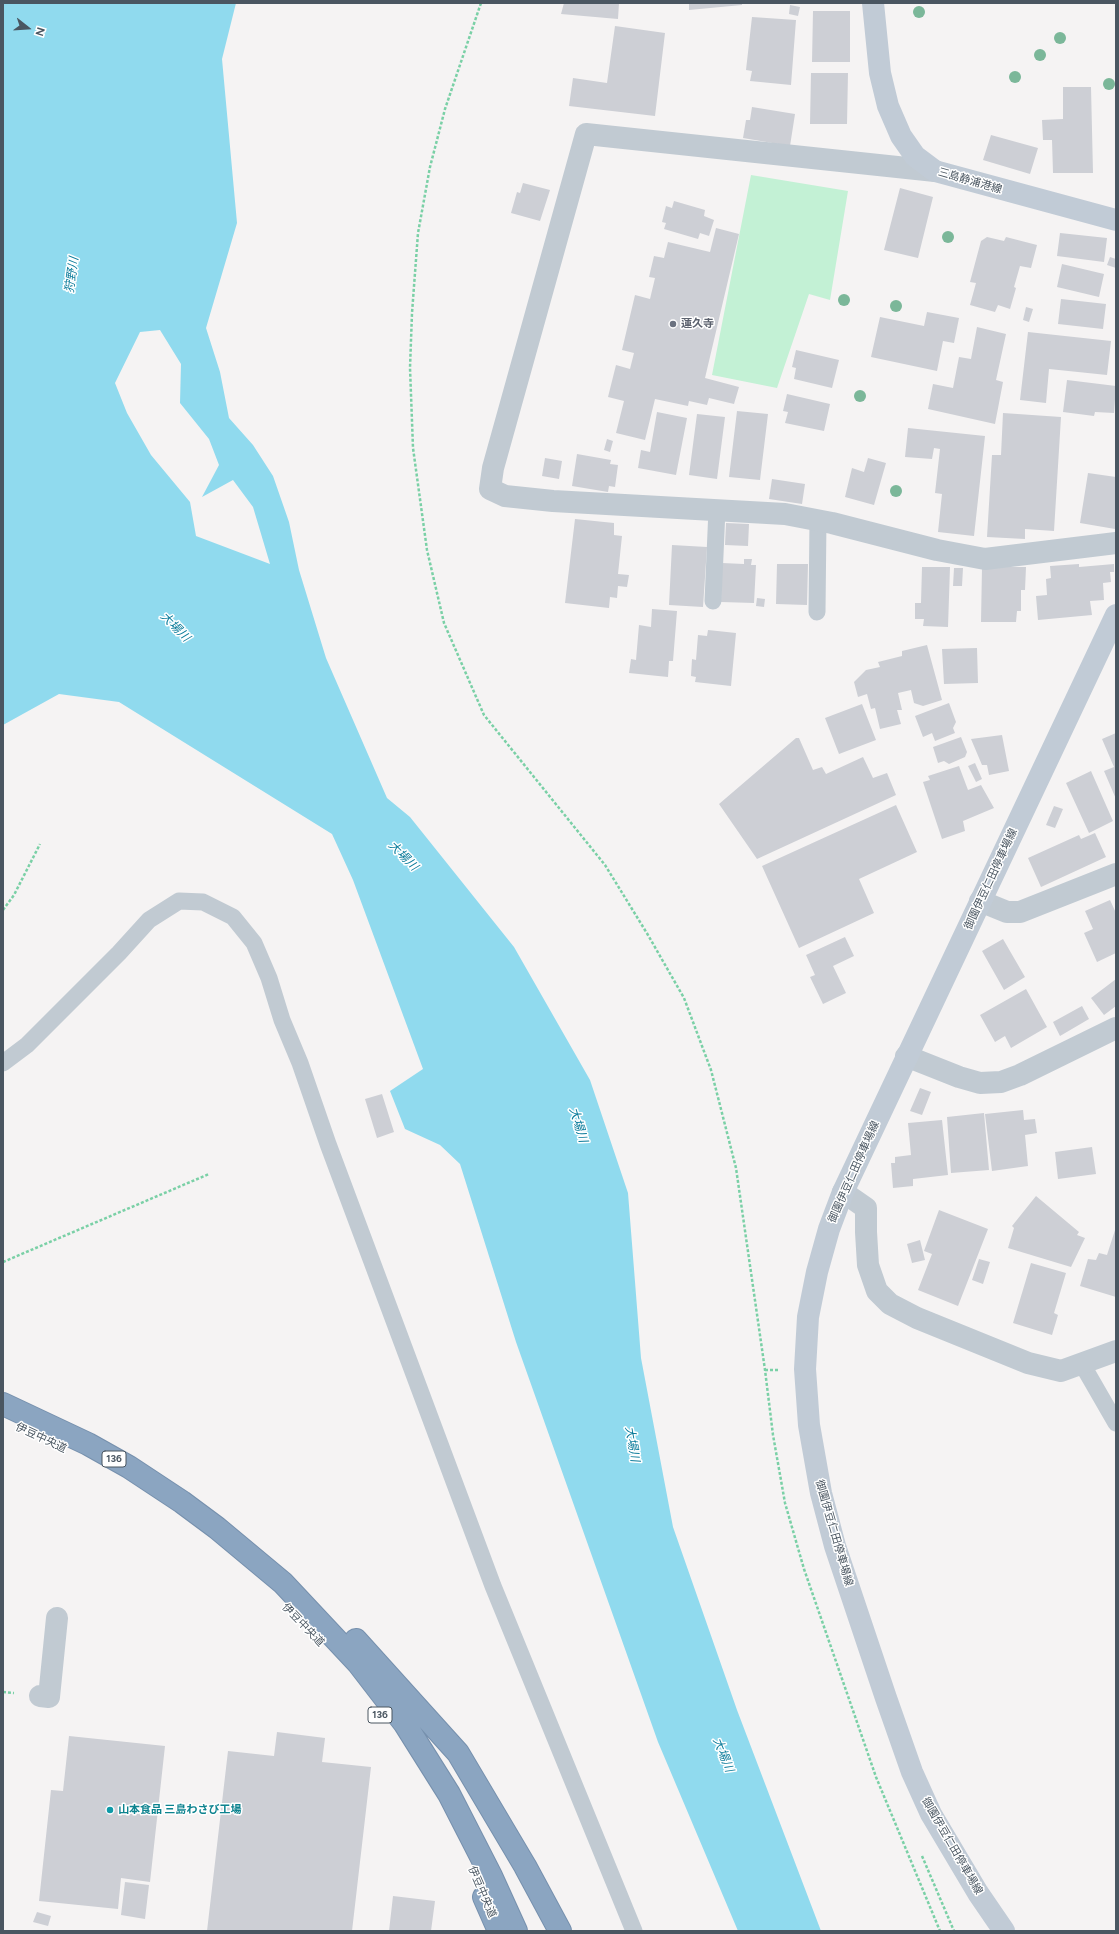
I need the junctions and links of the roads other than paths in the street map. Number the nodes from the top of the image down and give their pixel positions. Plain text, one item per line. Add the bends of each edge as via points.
1 (873, 3) edge
2 (935, 171) junction
3 (1116, 220) edge
4 (717, 509) junction
5 (818, 520) junction
6 (1116, 543) edge
7 (714, 601) dead end
8 (817, 612) dead end
9 (1116, 615) edge
10 (1116, 874) edge
11 (980, 901) junction
12 (1116, 1028) edge
13 (906, 1056) junction
14 (3, 1063) edge
15 (843, 1192) junction
16 (1116, 1351) edge
17 (1082, 1364) junction
18 (3, 1404) edge
19 (3, 1420) edge
20 (1116, 1423) edge
21 (224, 1534) junction
22 (57, 1618) dead end
23 (40, 1696) dead end
24 (499, 1931) edge
25 (516, 1931) edge
26 (560, 1931) edge
27 (634, 1931) edge
28 (1004, 1931) edge

1 - 2 main road, 三島静浦港線 via 880,73 888,106 901,136 915,156
2 - 3 main road, 三島静浦港線
2 - 4 street via 586,134 493,468 490,489 505,496 553,501
4 - 5 street via 784,514
4 - 7 lane
5 - 6 street via 937,550 985,558
5 - 8 lane
9 - 11 main road, 御園伊豆仁田停車場線
10 - 11 street via 1020,912 1007,912
11 - 13 main road, 御園伊豆仁田停車場線
12 - 13 street via 1001,1082 980,1083
13 - 15 main road, 御園伊豆仁田停車場線
14 - 27 lane via 27,1045 149,920 179,901 202,902 233,916 254,942 493,1586
15 - 17 street via 866,1208 868,1265 877,1291 890,1304 917,1318 1028,1363 1061,1371
15 - 28 main road, 御園伊豆仁田停車場線 via 829,1229 808,1317 805,1369 809,1424 821,1493 836,1546 912,1772 931,1814
16 - 17 street
17 - 20 lane
18 - 21 highway, 伊豆中央道 / 136 via 88,1444 129,1468 182,1502
19 - 24 highway, 伊豆中央道 / 136 via 52,1441 127,1481 181,1519 274,1596 323,1645 367,1698 413,1761 467,1858
21 - 25 highway, 伊豆中央道 / 136 via 283,1583 320,1621 358,1663 405,1724 449,1794
21 - 26 highway via 286,1573 328,1610 458,1753
22 - 23 street via 49,1696

